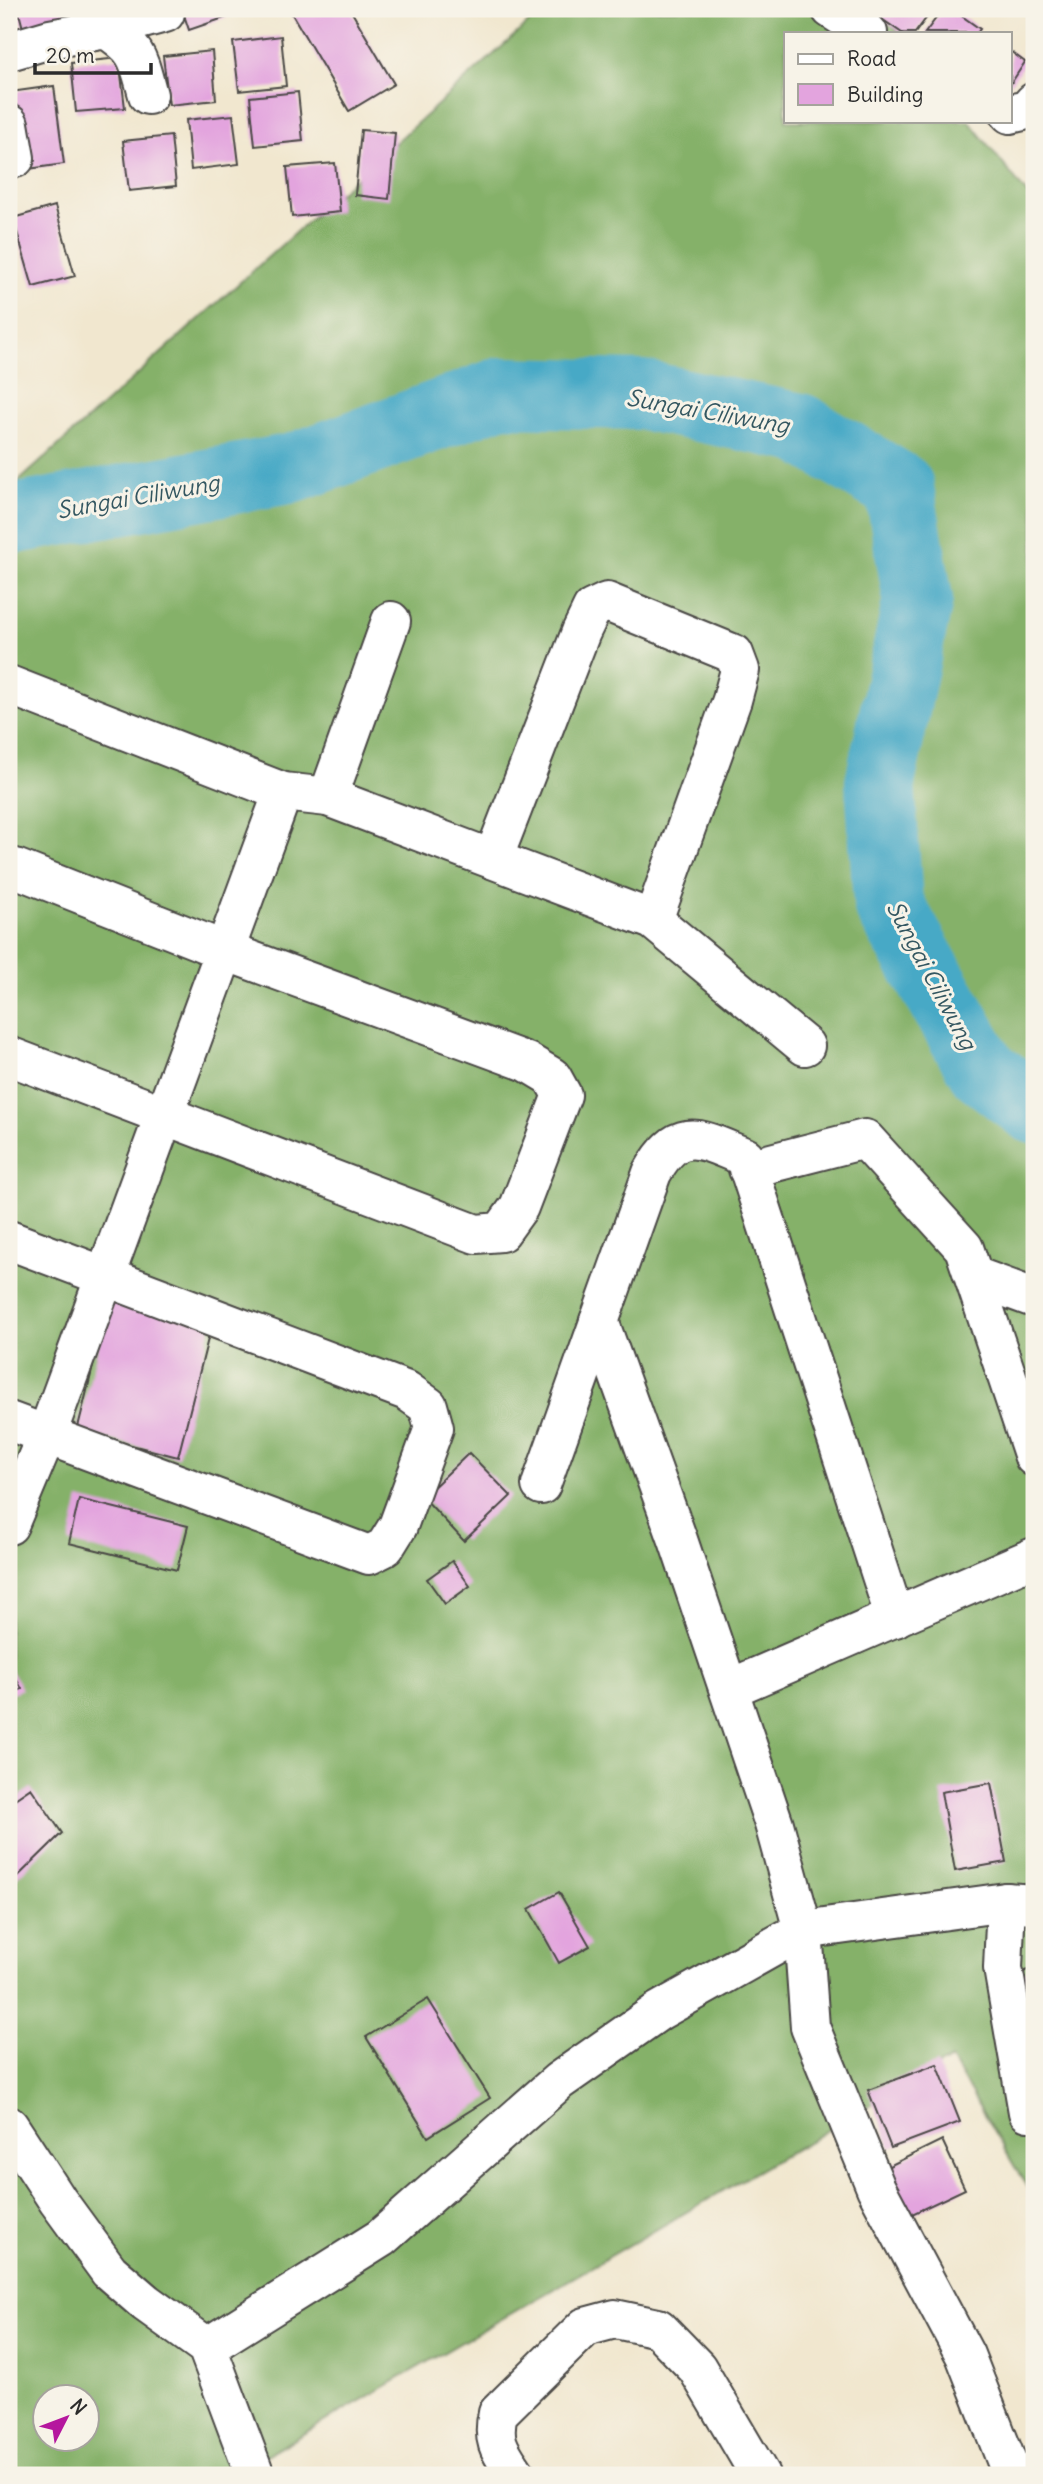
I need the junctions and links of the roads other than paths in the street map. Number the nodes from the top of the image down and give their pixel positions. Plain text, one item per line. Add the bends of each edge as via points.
1 (831, 9) edge
2 (165, 13) dead end
3 (106, 29) junction
4 (866, 32) edge
5 (9, 51) edge
6 (148, 95) dead end
7 (1034, 102) edge
8 (1012, 114) edge
9 (391, 621) dead end
10 (9, 685) edge
11 (284, 792) junction
12 (328, 797) junction
13 (493, 859) junction
14 (15, 868) dead end
15 (653, 920) junction
16 (225, 951) junction
17 (805, 1046) dead end
18 (9, 1056) edge
19 (164, 1115) junction
20 (748, 1169) junction
21 (9, 1240) edge
22 (105, 1276) junction
23 (974, 1276) junction
24 (1034, 1298) edge
25 (599, 1321) junction
26 (9, 1421) edge
27 (47, 1434) junction
28 (1034, 1457) edge
29 (541, 1485) dead end
30 (9, 1525) edge
31 (1034, 1557) edge
32 (895, 1618) junction
33 (729, 1689) junction
34 (1020, 1903) edge
35 (803, 1930) junction
36 (1028, 2112) dead end
37 (9, 2126) edge
38 (207, 2347) junction
39 (255, 2475) edge
40 (516, 2475) edge
41 (761, 2475) edge
42 (1012, 2475) edge

1 - 4 street
2 - 3 street
3 - 5 street
3 - 6 street via 137,55
7 - 8 street via 1027,110
9 - 12 street
10 - 11 street
11 - 12 street
11 - 16 street
12 - 13 street
13 - 15 street
13 - 15 street via 581,632 592,608 607,602 734,654 740,670
14 - 16 street
15 - 17 street
16 - 19 street
16 - 19 street via 527,1062 552,1077 562,1095 519,1207 500,1232 476,1234
18 - 19 street
19 - 22 street
20 - 23 street via 865,1139 964,1248
20 - 25 street via 744,1157 714,1144 685,1139 668,1147 652,1172
20 - 32 street
21 - 22 street
22 - 27 street
22 - 27 street via 407,1391 428,1406 434,1429 398,1526 385,1547 369,1555
23 - 24 street
23 - 28 street
25 - 29 street
25 - 33 street
26 - 27 street
27 - 30 street
31 - 32 street
32 - 33 street
33 - 35 street
34 - 35 street
34 - 36 street via 1003,1968
35 - 38 street via 659,2011 559,2081 381,2238
35 - 42 street via 810,2027 876,2188 965,2355
37 - 38 street via 109,2271
38 - 39 street
40 - 41 street via 500,2451 494,2430 498,2413 585,2327 615,2319 658,2328 697,2368

